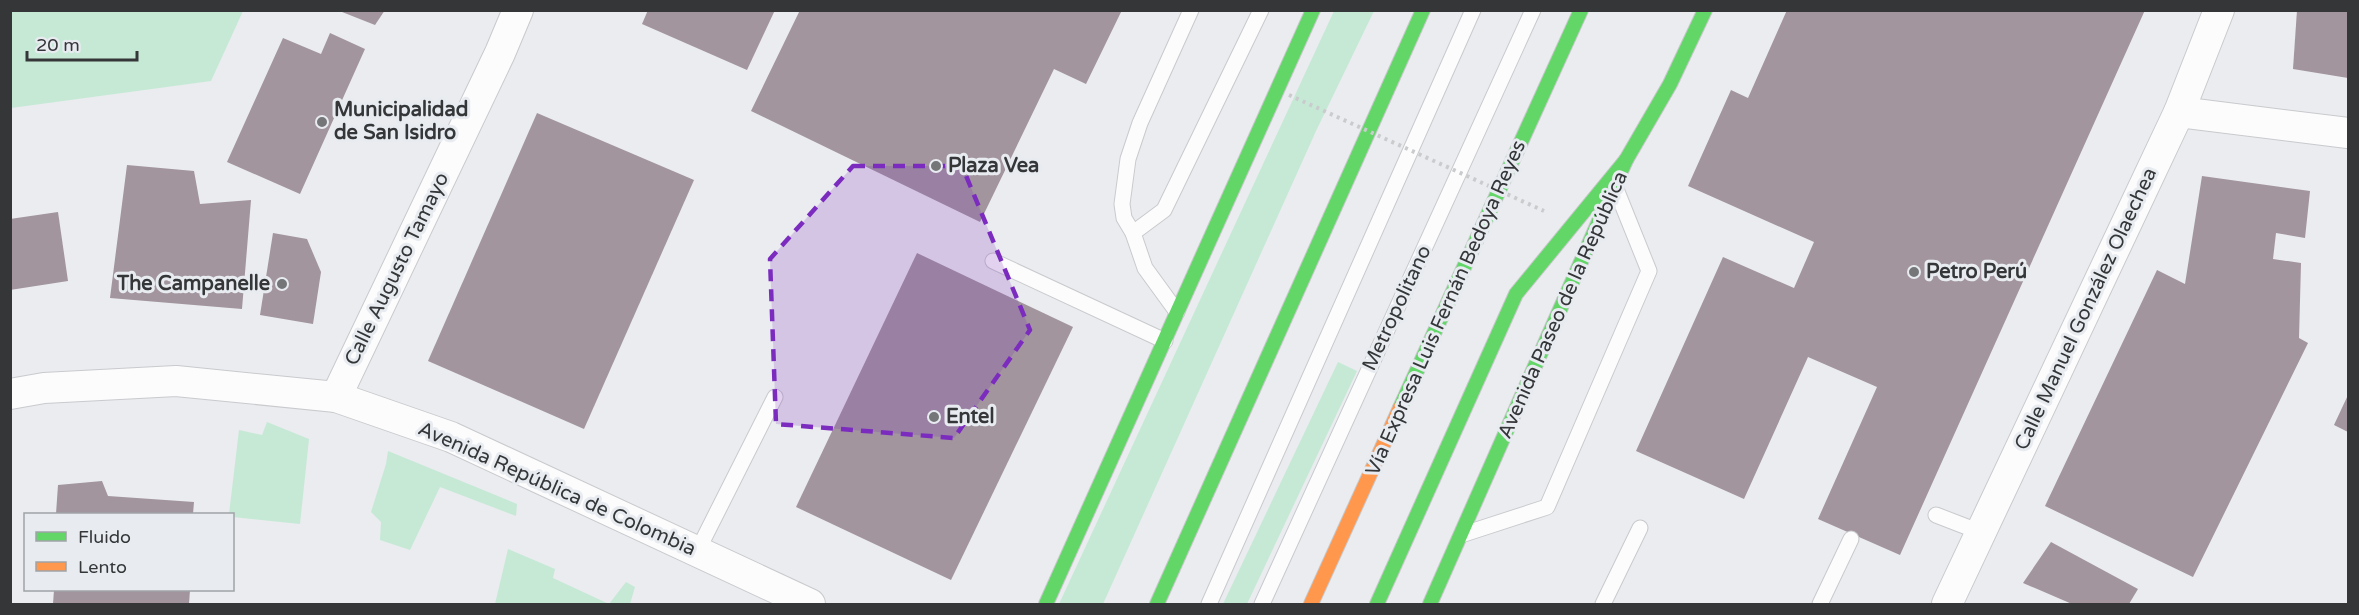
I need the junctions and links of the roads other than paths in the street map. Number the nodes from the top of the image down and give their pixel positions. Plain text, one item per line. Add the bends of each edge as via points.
1 (518, 10) edge
2 (1191, 10) edge
3 (1261, 10) edge
4 (1313, 10) edge
5 (1423, 10) edge
6 (1473, 10) edge
7 (1533, 10) edge
8 (1581, 10) edge
9 (1705, 10) edge
10 (2219, 10) edge
11 (2179, 112) junction
12 (2349, 134) edge
13 (1626, 160) junction
14 (1614, 186) junction
15 (1132, 233) junction
16 (993, 261) dead end
17 (1177, 312) junction
18 (1165, 341) junction
19 (10, 394) edge
20 (336, 397) junction
21 (775, 397) dead end
22 (1936, 515) dead end
23 (1640, 528) dead end
24 (1980, 532) junction
25 (1461, 535) junction
26 (1851, 539) dead end
27 (697, 552) junction
28 (810, 604) edge
29 (1046, 604) edge
30 (1157, 604) edge
31 (1209, 604) edge
32 (1262, 604) edge
33 (1311, 604) edge
34 (1377, 604) edge
35 (1430, 604) edge
36 (1603, 604) edge
37 (1820, 604) edge
38 (1947, 604) edge

1 - 20 street, Calle Augusto Tamayo
2 - 15 lane via 1128,159 1122,204
3 - 15 lane via 1164,210
4 - 17 main road
5 - 30 main road
6 - 31 lane
7 - 32 lane, Metropolitano
8 - 33 main road, Vía Expresa Luis Fernán Bedoya Reyes
9 - 13 main road, Avenida Paseo de la República via 1670,84
10 - 11 street, Calle Manuel González Olaechea
11 - 12 street
11 - 24 street, Calle Manuel González Olaechea
13 - 14 main road, Avenida Paseo de la República
13 - 34 main road via 1516,294
14 - 25 main road, Avenida Paseo de la República
14 - 25 lane via 1648,271 1547,507
15 - 17 lane via 1145,268
16 - 18 lane
17 - 18 main road
18 - 29 main road
19 - 20 street, Avenida República de Colombia via 44,388 176,381
20 - 27 street, Avenida República de Colombia via 451,437
21 - 27 lane
22 - 24 lane
23 - 36 lane
24 - 38 street, Calle Manuel González Olaechea
25 - 35 main road, Avenida Paseo de la República
26 - 37 lane
27 - 28 street, Avenida República de Colombia

